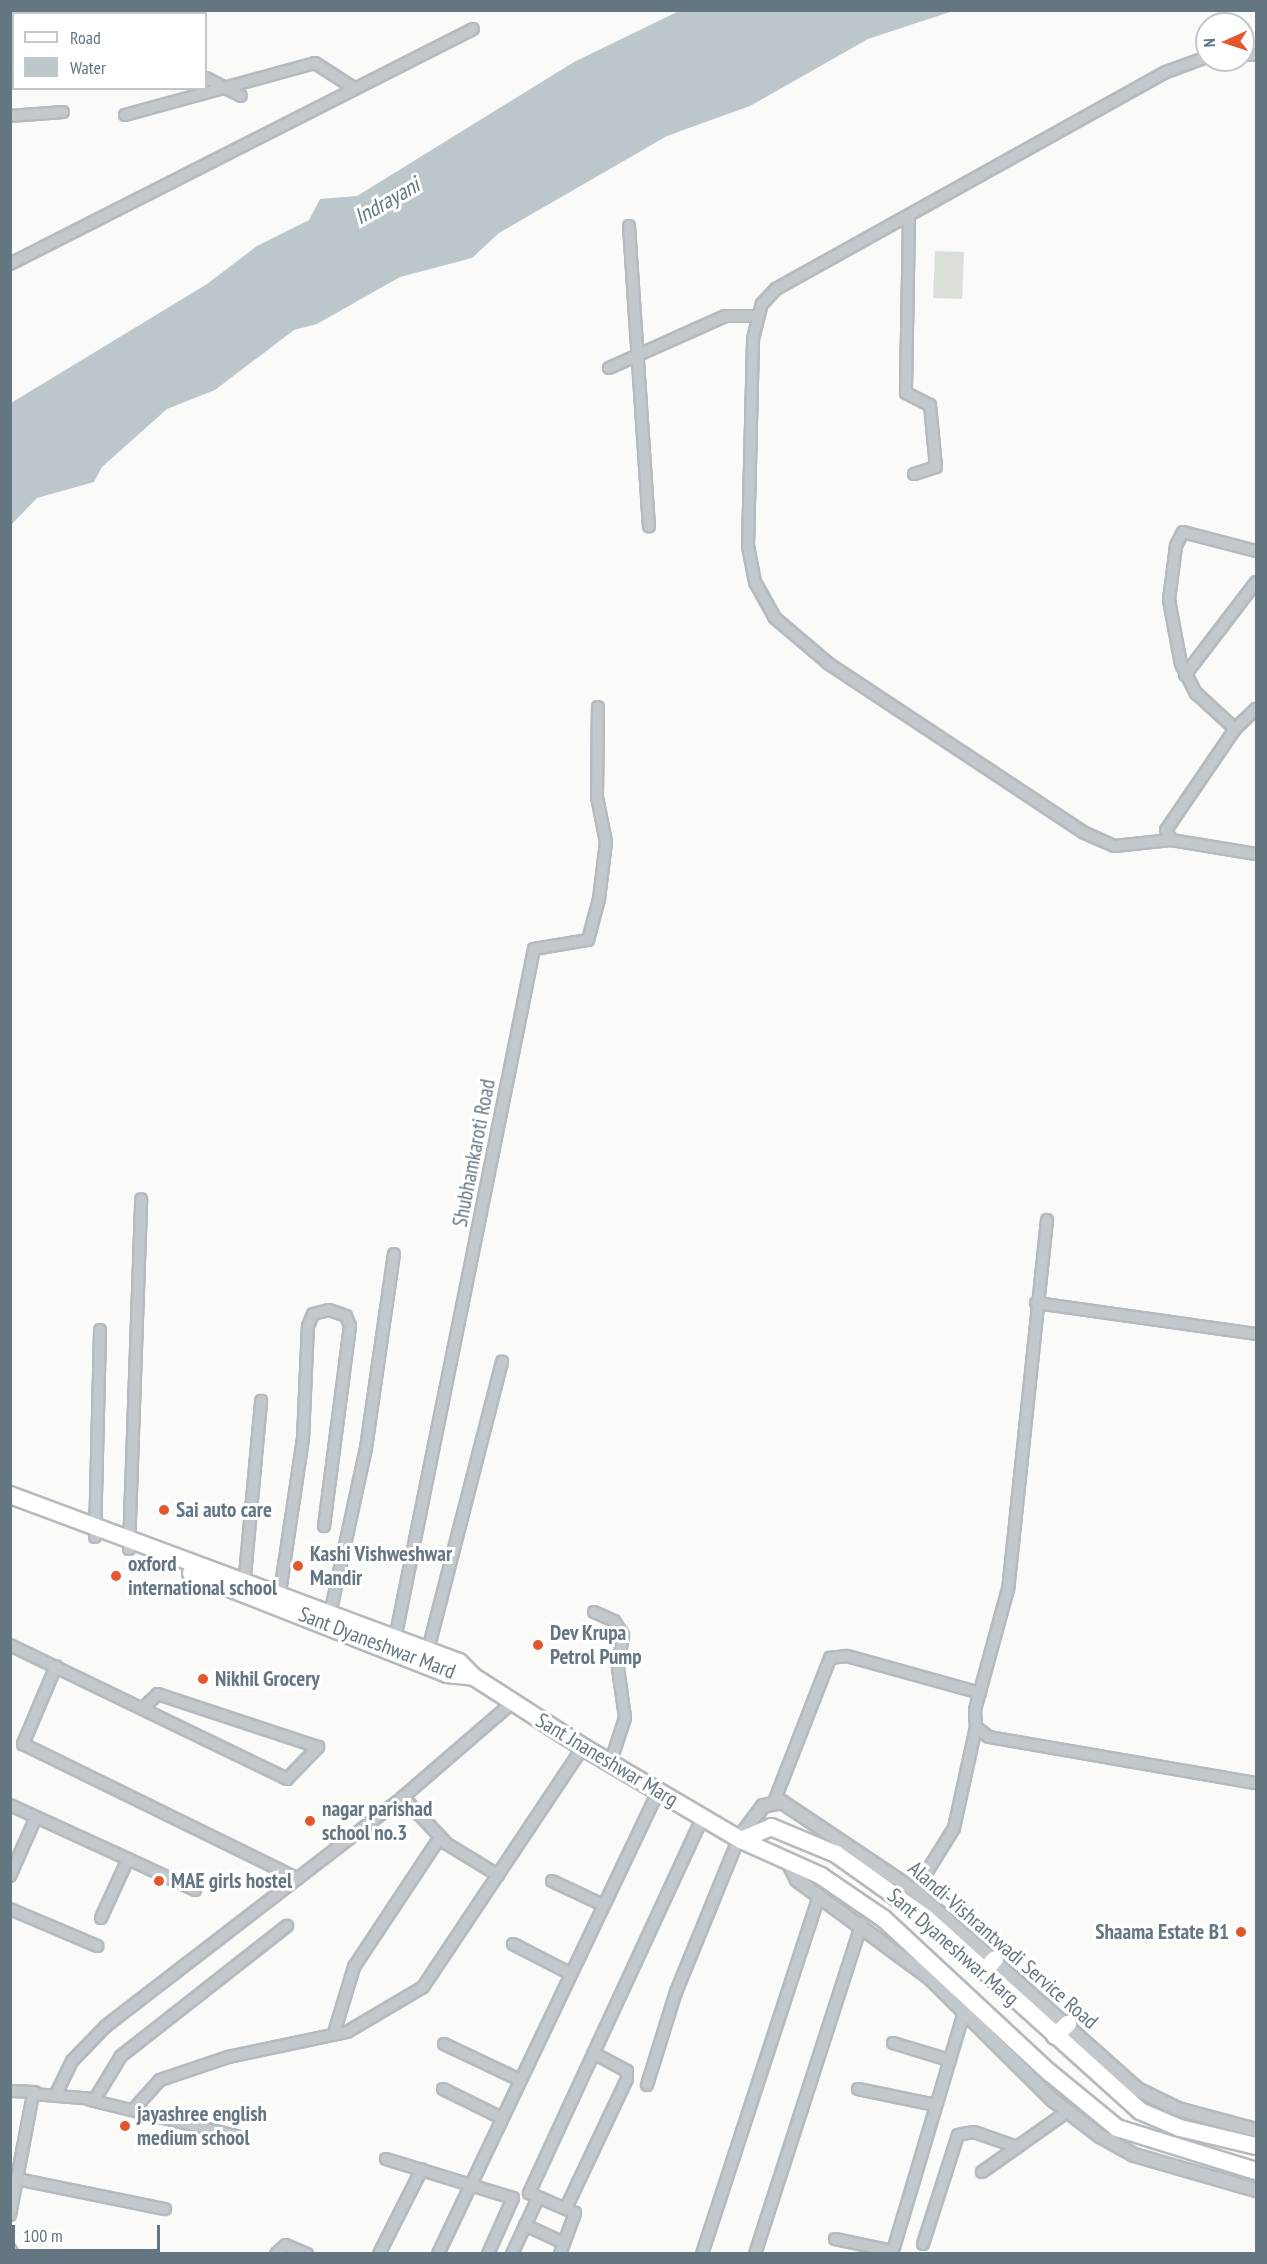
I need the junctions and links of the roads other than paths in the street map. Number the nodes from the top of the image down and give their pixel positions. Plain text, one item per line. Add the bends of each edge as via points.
1 (473, 29) dead end
2 (1195, 61) edge
3 (207, 78) edge
4 (226, 85) junction
5 (354, 88) junction
6 (241, 96) dead end
7 (63, 112) dead end
8 (125, 115) dead end
9 (10, 116) edge
10 (909, 217) junction
11 (629, 226) dead end
12 (10, 264) edge
13 (758, 316) junction
14 (640, 355) junction
15 (609, 368) dead end
16 (914, 474) dead end
17 (649, 526) dead end
18 (1257, 551) edge
19 (1257, 582) edge
20 (1185, 675) junction
21 (598, 707) dead end
22 (1257, 709) edge
23 (1235, 729) junction
24 (1171, 840) junction
25 (1257, 854) edge
26 (141, 1199) dead end
27 (1047, 1220) dead end
28 (394, 1254) dead end
29 (1036, 1303) junction
30 (100, 1330) dead end
31 (1257, 1334) edge
32 (502, 1361) dead end
33 (261, 1401) dead end
34 (10, 1496) edge
35 (10, 1508) edge
36 (60, 1519) junction
37 (324, 1526) dead end
38 (96, 1532) junction
39 (130, 1544) junction
40 (244, 1586) junction
41 (279, 1599) junction
42 (594, 1612) dead end
43 (330, 1618) junction
44 (394, 1643) junction
45 (10, 1645) edge
46 (426, 1656) junction
47 (56, 1666) junction
48 (980, 1693) junction
49 (513, 1702) junction
50 (143, 1708) junction
51 (976, 1727) junction
52 (583, 1747) junction
53 (610, 1764) junction
54 (1257, 1783) edge
55 (658, 1792) junction
56 (402, 1797) junction
57 (774, 1802) junction
58 (10, 1805) edge
59 (36, 1817) junction
60 (703, 1817) junction
61 (440, 1837) junction
62 (740, 1839) junction
63 (128, 1859) junction
64 (787, 1860) junction
65 (498, 1875) junction
66 (10, 1876) edge
67 (298, 1879) junction
68 (552, 1881) dead end
69 (195, 1890) dead end
70 (915, 1891) junction
71 (819, 1895) junction
72 (602, 1904) junction
73 (10, 1910) edge
74 (101, 1918) dead end
75 (862, 1923) junction
76 (286, 1926) dead end
77 (513, 1944) dead end
78 (97, 1946) dead end
79 (990, 1965) junction
80 (571, 1974) junction
81 (964, 2012) junction
82 (1068, 2024) junction
83 (334, 2033) junction
84 (1054, 2036) junction
85 (444, 2043) dead end
86 (893, 2043) dead end
87 (593, 2053) junction
88 (949, 2060) junction
89 (520, 2080) junction
90 (647, 2085) dead end
91 (443, 2089) dead end
92 (858, 2089) dead end
93 (10, 2091) edge
94 (35, 2092) junction
95 (56, 2094) junction
96 (90, 2100) junction
97 (935, 2105) junction
98 (133, 2110) junction
99 (1068, 2111) junction
100 (502, 2118) junction
101 (1257, 2130) edge
102 (237, 2136) dead end
103 (1257, 2146) edge
104 (1017, 2147) junction
105 (387, 2159) dead end
106 (422, 2169) junction
107 (1257, 2171) edge
108 (982, 2172) dead end
109 (17, 2179) junction
110 (472, 2182) junction
111 (1257, 2190) edge
112 (538, 2198) junction
113 (566, 2208) junction
114 (165, 2209) dead end
115 (10, 2215) edge
116 (525, 2225) junction
117 (835, 2239) dead end
118 (923, 2244) dead end
119 (562, 2248) edge
120 (892, 2252) edge
121 (276, 2253) edge
122 (307, 2253) edge
123 (379, 2253) edge
124 (438, 2253) edge
125 (488, 2253) edge
126 (512, 2253) edge
127 (702, 2253) edge
128 (755, 2253) edge

1 - 5 street
2 - 10 street via 1166,72
3 - 4 street
4 - 5 street via 315,63
4 - 6 street
4 - 8 street
5 - 12 street
7 - 9 street
10 - 13 street via 776,289
10 - 16 street via 906,393 930,405 936,467
11 - 14 street
13 - 14 street via 725,316
13 - 24 street via 748,546 755,582 775,618 828,663 1083,832 1114,846
14 - 15 street
14 - 17 street
18 - 20 street via 1183,532 1179,537 1169,600
19 - 20 street
20 - 23 street via 1196,693
21 - 44 street, Shubhamkaroti Road via 597,797 606,842 599,899 588,940 534,949
22 - 23 street
23 - 24 street via 1169,819 1166,830
24 - 25 street
26 - 39 street
27 - 29 street
28 - 43 street via 366,1448
29 - 31 street
29 - 48 street via 1008,1590
30 - 38 street
32 - 46 street
33 - 40 street
34 - 36 main road
35 - 36 main road
36 - 38 main road
37 - 41 street via 350,1326 346,1316 329,1311 313,1314 308,1326 303,1439
38 - 39 main road
39 - 40 main road
40 - 41 main road
41 - 43 main road
42 - 53 street via 614,1622 623,1635 618,1668 625,1718
43 - 44 main road
44 - 46 main road
45 - 47 street
46 - 49 main road, Sant Jnaneshwar Marg via 459,1662 474,1677
47 - 50 street
47 - 67 street via 23,1744
48 - 51 street
48 - 57 street via 847,1656 830,1658
49 - 52 main road, Sant Jnaneshwar Marg
49 - 56 street
50 - 50 street via 158,1694 318,1747 287,1779
51 - 54 street via 988,1737
51 - 70 street via 954,1828
52 - 53 main road, Sant Jnaneshwar Marg
52 - 65 street
53 - 55 main road, Sant Jnaneshwar Marg
55 - 60 main road, Sant Jnaneshwar Marg
55 - 72 street
56 - 61 street
56 - 67 street
57 - 62 street via 757,1811
57 - 70 street, Alandi-Vishrantwadi Service Road
58 - 59 street
59 - 63 street
59 - 66 street
60 - 62 main road, Sant Jnaneshwar Marg
60 - 87 street
61 - 65 street
61 - 83 street via 354,1967
62 - 64 main road, Sant Dyaneshwar Marg
62 - 79 main road, Sant Dyaneshwar Marg via 771,1827 837,1854
62 - 90 street via 676,1992
63 - 69 street
63 - 74 street
64 - 71 street via 797,1880
64 - 107 main road, Sant Dyaneshwar Marg via 821,1876 884,1919 1050,2073 1118,2128
65 - 83 street via 423,1987 362,2025
67 - 95 street via 106,2026 72,2061
68 - 72 street
70 - 79 street, Alandi-Vishrantwadi Service Road
71 - 75 street
71 - 127 street
72 - 80 street
73 - 78 street
75 - 81 street
75 - 128 street
76 - 96 street via 121,2056
77 - 80 street
79 - 82 street, Alandi-Vishrantwadi Service Road
79 - 84 main road, Sant Dyaneshwar Marg
80 - 89 street
81 - 88 street
81 - 99 street
82 - 84 main road
82 - 101 street, Alandi-Vishrantwadi Service Road via 1121,2077 1154,2099
83 - 98 street via 160,2080
84 - 103 main road, Sant Dyaneshwar Marg via 1140,2111 1180,2128
85 - 89 street
86 - 88 street
87 - 112 street via 529,2193
87 - 113 street via 627,2071 627,2079
88 - 97 street
89 - 100 street
91 - 100 street
92 - 97 street
93 - 94 street
94 - 95 street
94 - 109 street
95 - 96 street
96 - 98 street
97 - 120 street
98 - 102 street
99 - 104 street
99 - 111 street via 1134,2154
100 - 110 street
104 - 108 street
104 - 118 street via 974,2132 958,2135
105 - 106 street
106 - 110 street
106 - 123 street
109 - 114 street
109 - 115 street
110 - 124 street
110 - 125 street via 513,2198
112 - 113 street
112 - 116 street
113 - 119 street via 575,2218
116 - 119 street
116 - 126 street
117 - 120 street
121 - 122 street via 286,2245

